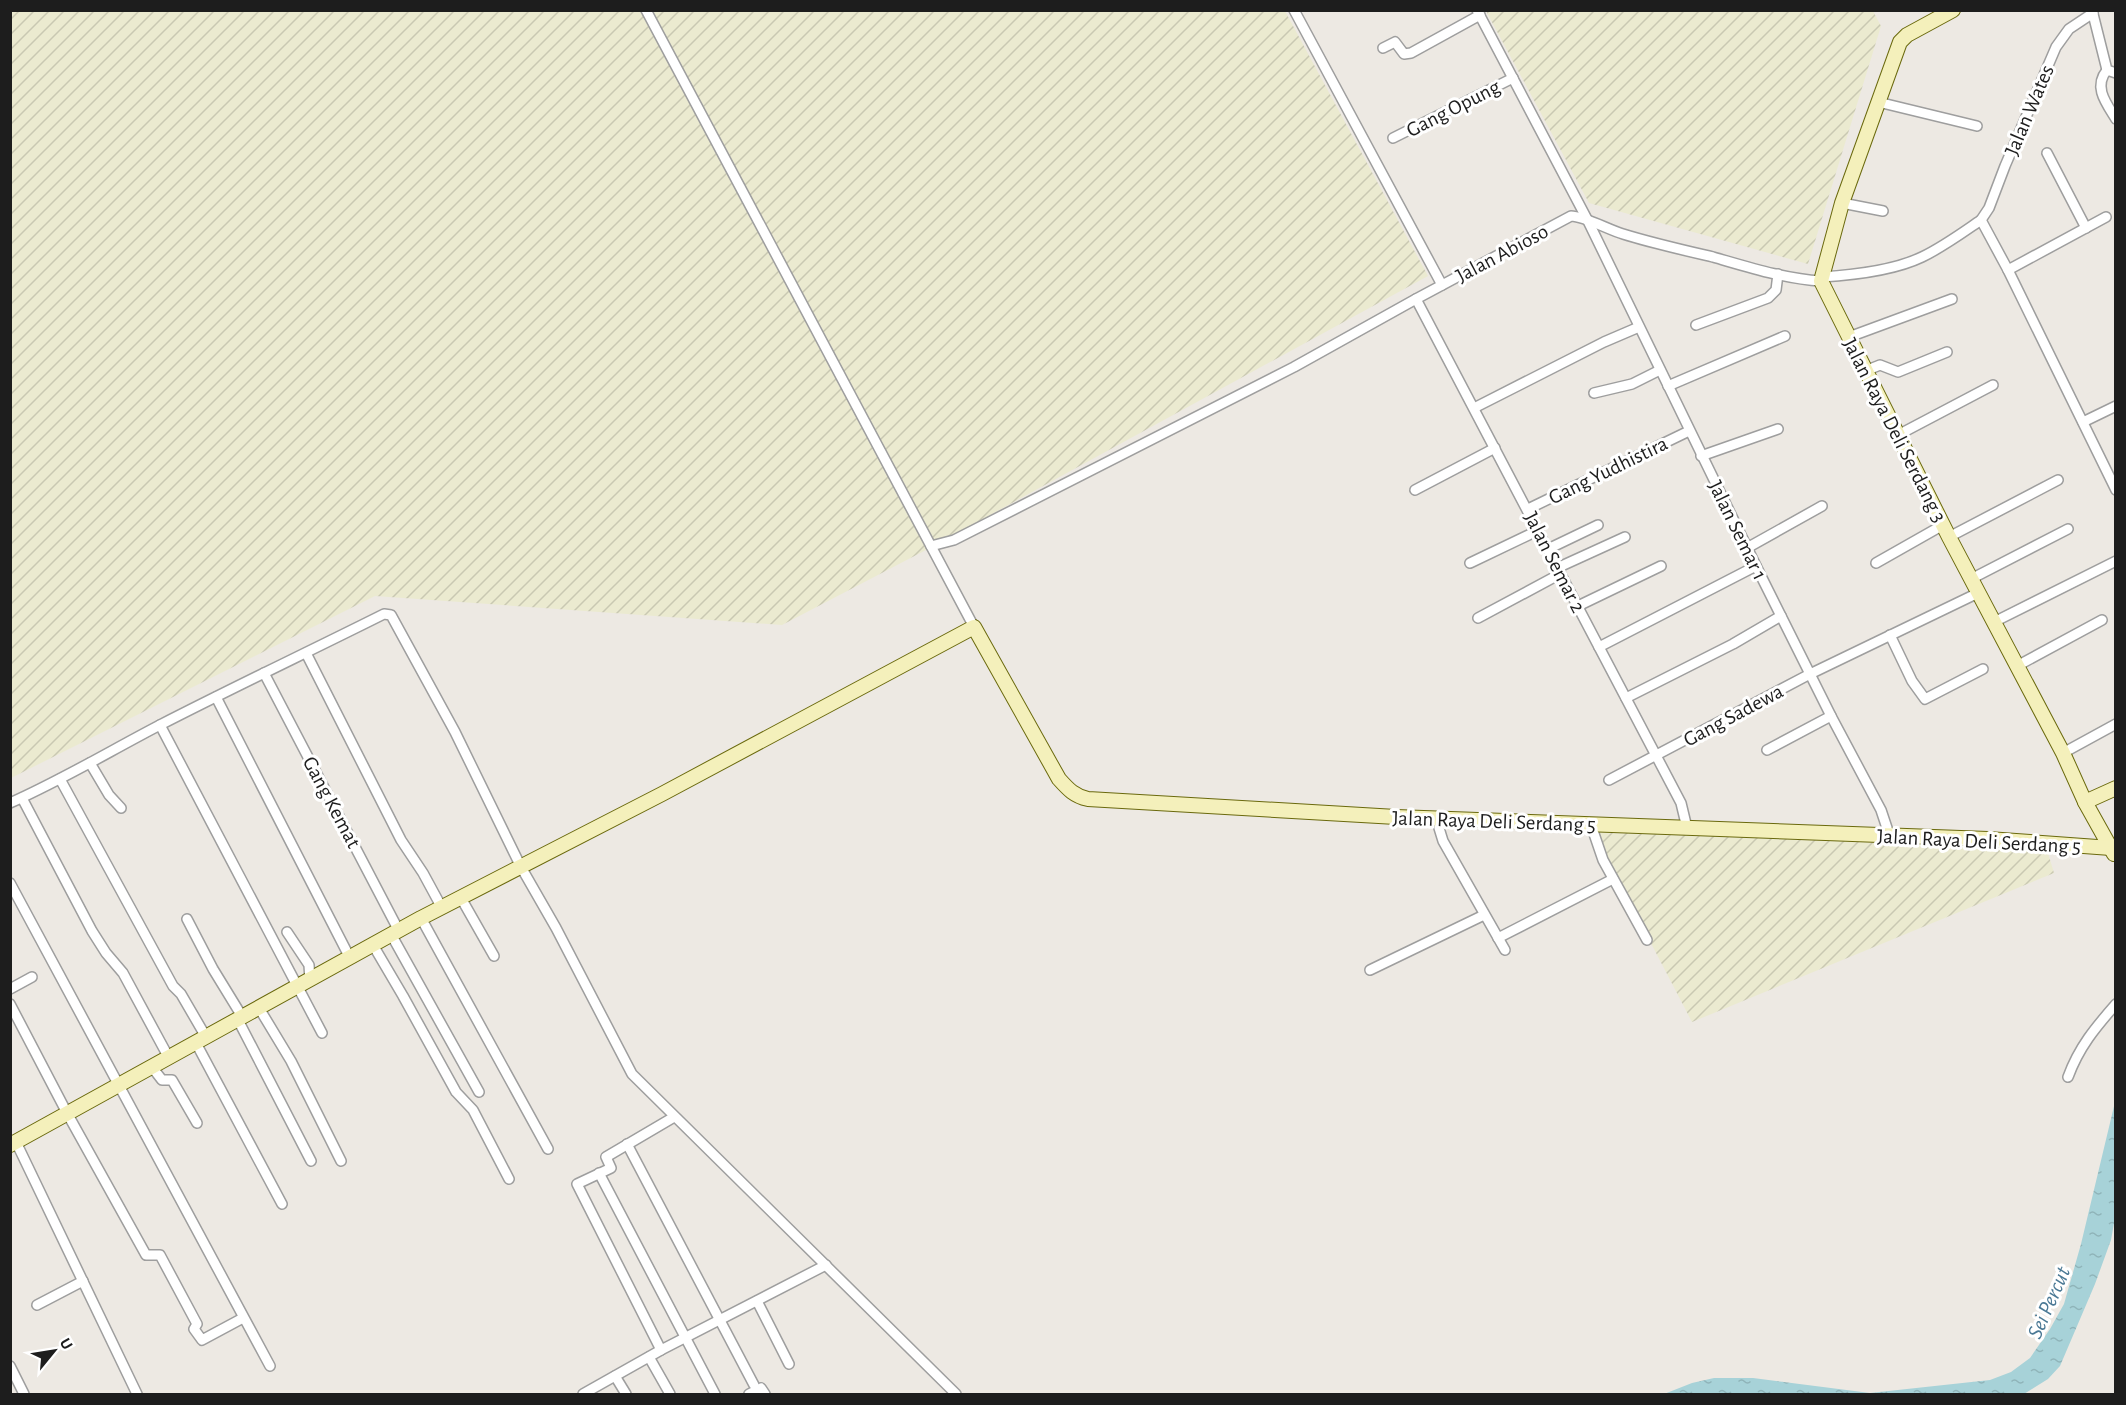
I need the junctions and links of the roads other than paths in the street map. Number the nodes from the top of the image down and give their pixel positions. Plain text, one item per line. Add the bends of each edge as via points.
1 (646, 10) edge
2 (1294, 10) edge
3 (1953, 10) edge
4 (2093, 12) edge
5 (1478, 13) edge
6 (1383, 48) dead end
7 (2111, 72) edge
8 (1513, 78) junction
9 (1878, 102) junction
10 (2115, 119) edge
11 (1977, 126) dead end
12 (1393, 138) dead end
13 (2047, 153) dead end
14 (1842, 203) junction
15 (1883, 211) dead end
16 (2106, 218) dead end
17 (1981, 220) junction
18 (2086, 228) junction
19 (1591, 229) junction
20 (2008, 270) junction
21 (1778, 274) junction
22 (1822, 279) junction
23 (1442, 285) junction
24 (1416, 299) junction
25 (1952, 299) dead end
26 (1696, 325) dead end
27 (1639, 327) junction
28 (1785, 336) dead end
29 (1849, 337) junction
30 (1947, 352) dead end
31 (1660, 370) junction
32 (1866, 371) junction
33 (1993, 385) dead end
34 (1668, 386) junction
35 (1594, 393) dead end
36 (2115, 406) edge
37 (1474, 408) junction
38 (2083, 422) junction
39 (1778, 429) dead end
40 (1689, 431) junction
41 (1898, 435) junction
42 (1495, 448) junction
43 (1701, 456) junction
44 (2058, 480) dead end
45 (1415, 490) dead end
46 (2115, 490) edge
47 (1822, 506) dead end
48 (1528, 509) junction
49 (1598, 525) dead end
50 (2068, 529) dead end
51 (1539, 530) junction
52 (1946, 531) junction
53 (1625, 537) dead end
54 (931, 546) junction
55 (1747, 548) junction
56 (1548, 549) junction
57 (2115, 561) edge
58 (1876, 562) dead end
59 (1470, 563) dead end
60 (1661, 566) dead end
61 (1756, 566) junction
62 (1559, 571) junction
63 (1971, 579) junction
64 (1978, 593) junction
65 (1578, 606) junction
66 (1781, 616) junction
67 (1478, 618) dead end
68 (2102, 620) dead end
69 (1994, 622) junction
70 (974, 627) junction
71 (1890, 635) junction
72 (1599, 647) junction
73 (306, 653) junction
74 (2017, 666) junction
75 (1983, 669) dead end
76 (264, 673) junction
77 (1810, 674) junction
78 (216, 697) junction
79 (1626, 698) junction
80 (1831, 717) junction
81 (2115, 724) edge
82 (159, 725) junction
83 (1767, 750) dead end
84 (2063, 753) junction
85 (1656, 755) junction
86 (90, 763) junction
87 (60, 779) junction
88 (1609, 780) dead end
89 (2115, 788) edge
90 (22, 798) junction
91 (2085, 802) junction
92 (10, 803) edge
93 (121, 808) dead end
94 (1440, 819) junction
95 (1591, 825) junction
96 (1687, 827) junction
97 (1890, 833) junction
98 (2113, 852) edge
99 (521, 867) junction
100 (1613, 879) junction
101 (10, 883) edge
102 (461, 898) junction
103 (442, 908) junction
104 (1484, 915) junction
105 (421, 918) junction
106 (187, 919) dead end
107 (287, 932) dead end
108 (395, 933) junction
109 (1498, 938) junction
110 (1647, 940) dead end
111 (373, 945) junction
112 (1504, 950) dead end
113 (494, 956) dead end
114 (350, 958) junction
115 (1370, 970) dead end
116 (32, 977) dead end
117 (304, 983) junction
118 (10, 989) edge
119 (10, 1004) edge
120 (2115, 1004) edge
121 (259, 1008) junction
122 (240, 1019) junction
123 (322, 1034) dead end
124 (201, 1040) junction
125 (169, 1058) junction
126 (152, 1067) junction
127 (2068, 1077) dead end
128 (118, 1086) junction
129 (479, 1092) dead end
130 (67, 1113) junction
131 (674, 1117) junction
132 (196, 1124) dead end
133 (13, 1143) edge
134 (627, 1144) junction
135 (548, 1149) dead end
136 (311, 1161) dead end
137 (341, 1161) dead end
138 (600, 1173) junction
139 (509, 1179) dead end
140 (282, 1204) dead end
141 (826, 1265) junction
142 (83, 1281) junction
143 (757, 1301) junction
144 (37, 1305) dead end
145 (243, 1318) junction
146 (720, 1320) junction
147 (685, 1338) junction
148 (661, 1350) junction
149 (649, 1357) junction
150 (789, 1364) dead end
151 (10, 1366) edge
152 (270, 1366) dead end
153 (615, 1376) junction
154 (754, 1385) dead end
155 (24, 1395) edge
156 (137, 1395) edge
157 (583, 1395) edge
158 (626, 1395) edge
159 (670, 1395) edge
160 (715, 1395) edge
161 (749, 1395) edge
162 (765, 1395) edge
163 (956, 1395) edge

1 - 54 street
2 - 23 street
3 - 9 street via 1903,38
4 - 7 street
4 - 17 street, Jalan Wates via 2069,28 2056,47
5 - 6 street via 1412,53 1404,54 1395,42
5 - 8 street, Jalan Semar 1
7 - 10 street via 2100,80 2100,85
8 - 12 street, Gang Opung
8 - 19 street, Jalan Semar 1
9 - 11 street
9 - 14 street
13 - 18 street
14 - 15 street
14 - 22 street
16 - 18 street
17 - 20 street
17 - 22 street via 1911,262
18 - 20 street
19 - 21 street
19 - 23 street, Jalan Abioso via 1581,217 1571,216
19 - 27 street, Jalan Semar 1
20 - 38 street
21 - 22 street via 1803,280
21 - 26 street via 1776,290 1768,298
22 - 29 street, Jalan Raya Deli Serdang 3
23 - 24 street, Jalan Abioso
24 - 37 street, Jalan Semar 2
24 - 54 street, Jalan Abioso via 1294,368 954,540
25 - 29 street
27 - 31 street, Jalan Semar 1
27 - 37 street
28 - 34 street
29 - 32 street, Jalan Raya Deli Serdang 3
30 - 32 street via 1898,372 1880,365
31 - 34 street, Jalan Semar 1
31 - 35 street via 1632,384
32 - 41 street, Jalan Raya Deli Serdang 3
33 - 41 street
34 - 40 street, Jalan Semar 1
36 - 38 street
37 - 42 street, Jalan Semar 2
38 - 46 street
39 - 43 street
40 - 43 street, Jalan Semar 1
40 - 48 street, Gang Yudhistira
41 - 52 street, Jalan Raya Deli Serdang 3
42 - 45 street
42 - 48 street, Jalan Semar 2
43 - 55 street, Jalan Semar 1
44 - 52 street
47 - 55 street
48 - 51 street, Jalan Semar 2
49 - 56 street
50 - 63 street
51 - 56 street, Jalan Semar 2
51 - 59 street
52 - 58 street
52 - 63 street, Jalan Raya Deli Serdang 3
53 - 62 street
54 - 70 street
55 - 61 street, Jalan Semar 1
56 - 62 street, Jalan Semar 2
57 - 69 street
60 - 65 street
61 - 66 street, Jalan Semar 1
61 - 72 street
62 - 65 street, Jalan Semar 2
62 - 67 street
63 - 64 street, Jalan Raya Deli Serdang 3
64 - 69 street, Jalan Raya Deli Serdang 3
64 - 71 street, Gang Sadewa
65 - 72 street, Jalan Semar 2
66 - 77 street, Jalan Semar 1
66 - 79 street
68 - 74 street
69 - 74 street, Jalan Raya Deli Serdang 3
70 - 94 street, Jalan Raya Deli Serdang 5 via 1059,779 1078,797
70 - 99 street
71 - 75 street via 1922,698 1938,694
71 - 77 street, Gang Sadewa
72 - 79 street, Jalan Semar 2
73 - 76 street
73 - 99 street via 384,614 391,615 455,732
73 - 103 street via 401,840
74 - 84 street, Jalan Raya Deli Serdang 3
76 - 78 street
76 - 108 street, Gang Kemat
77 - 80 street, Jalan Semar 1
77 - 85 street, Gang Sadewa
78 - 82 street
78 - 114 street
79 - 85 street, Jalan Semar 2
80 - 83 street
80 - 97 street, Jalan Semar 1
81 - 84 street
82 - 86 street
82 - 117 street
84 - 91 street, Jalan Raya Deli Serdang 3
85 - 88 street, Gang Sadewa
85 - 96 street, Jalan Semar 2 via 1681,803
86 - 87 street
86 - 93 street
87 - 90 street
87 - 124 street via 173,986 181,994
89 - 91 street
90 - 92 street
90 - 125 street via 92,931 123,973
91 - 98 street, Jalan Raya Deli Serdang 3
94 - 95 street, Jalan Raya Deli Serdang 5
94 - 104 street via 1443,841
95 - 96 street, Jalan Raya Deli Serdang 5
95 - 100 street
96 - 97 street, Jalan Raya Deli Serdang 5
97 - 98 street, Jalan Raya Deli Serdang 5
99 - 102 street
99 - 131 street via 627,1068
100 - 109 street
100 - 110 street
101 - 128 street
102 - 103 street
102 - 113 street
103 - 105 street
104 - 109 street
104 - 115 street
105 - 108 street
105 - 135 street
106 - 122 street
107 - 117 street via 309,965
108 - 111 street
108 - 129 street, Gang Kemat
109 - 112 street
111 - 114 street
111 - 139 street via 456,1092 473,1110
114 - 117 street
116 - 118 street
117 - 121 street
117 - 123 street
119 - 130 street
120 - 127 street via 2076,1055
121 - 122 street
121 - 137 street via 291,1061
122 - 124 street
122 - 136 street
124 - 125 street
124 - 140 street
125 - 126 street
126 - 128 street
126 - 132 street via 162,1080 172,1080
128 - 130 street
128 - 145 street
130 - 133 street
130 - 145 street via 146,1255 160,1255 202,1340
131 - 134 street
131 - 141 street
133 - 142 street
134 - 138 street via 606,1157 611,1168
134 - 146 street
138 - 147 street
138 - 148 street via 577,1184
141 - 143 street
141 - 163 street
142 - 144 street
142 - 156 street
143 - 146 street
143 - 150 street
145 - 152 street
146 - 147 street
146 - 154 street
147 - 148 street
147 - 160 street
148 - 149 street
149 - 153 street
149 - 159 street
151 - 155 street
153 - 157 street
153 - 158 street
161 - 162 street via 761,1388

